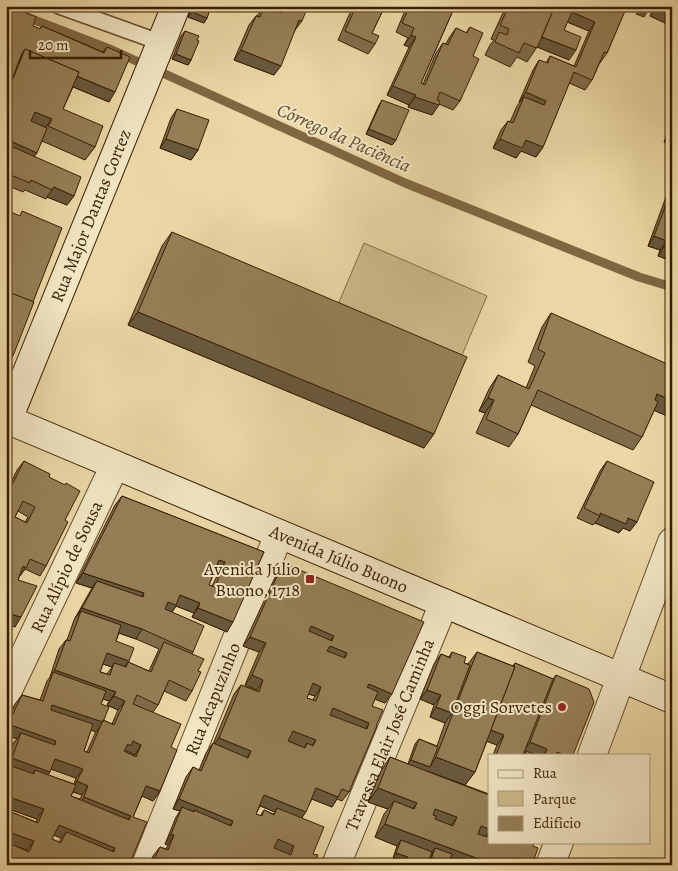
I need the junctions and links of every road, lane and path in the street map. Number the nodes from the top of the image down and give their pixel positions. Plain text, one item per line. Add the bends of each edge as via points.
1 (59, 6) edge
2 (176, 6) edge
3 (161, 46) junction
4 (7, 421) edge
5 (115, 464) junction
6 (279, 534) junction
7 (672, 542) edge
8 (444, 603) junction
9 (621, 678) junction
10 (6, 694) edge
11 (672, 699) edge
12 (592, 754) edge
13 (558, 844) edge
14 (146, 865) edge
15 (336, 865) edge
16 (550, 865) edge

1 - 3 lane
2 - 3 street, Rua Major Dantas Cortez
3 - 4 street, Rua Major Dantas Cortez
4 - 5 street, Avenida Júlio Buono
5 - 6 street, Avenida Júlio Buono
5 - 10 street, Rua Alípio de Sousa
6 - 8 street, Avenida Júlio Buono
6 - 14 street, Rua Acapuzinho
7 - 9 street
8 - 9 street, Avenida Júlio Buono
8 - 15 street, Travessa Elair José Caminha
9 - 11 street, Avenida Júlio Buono
9 - 12 street
13 - 16 street

